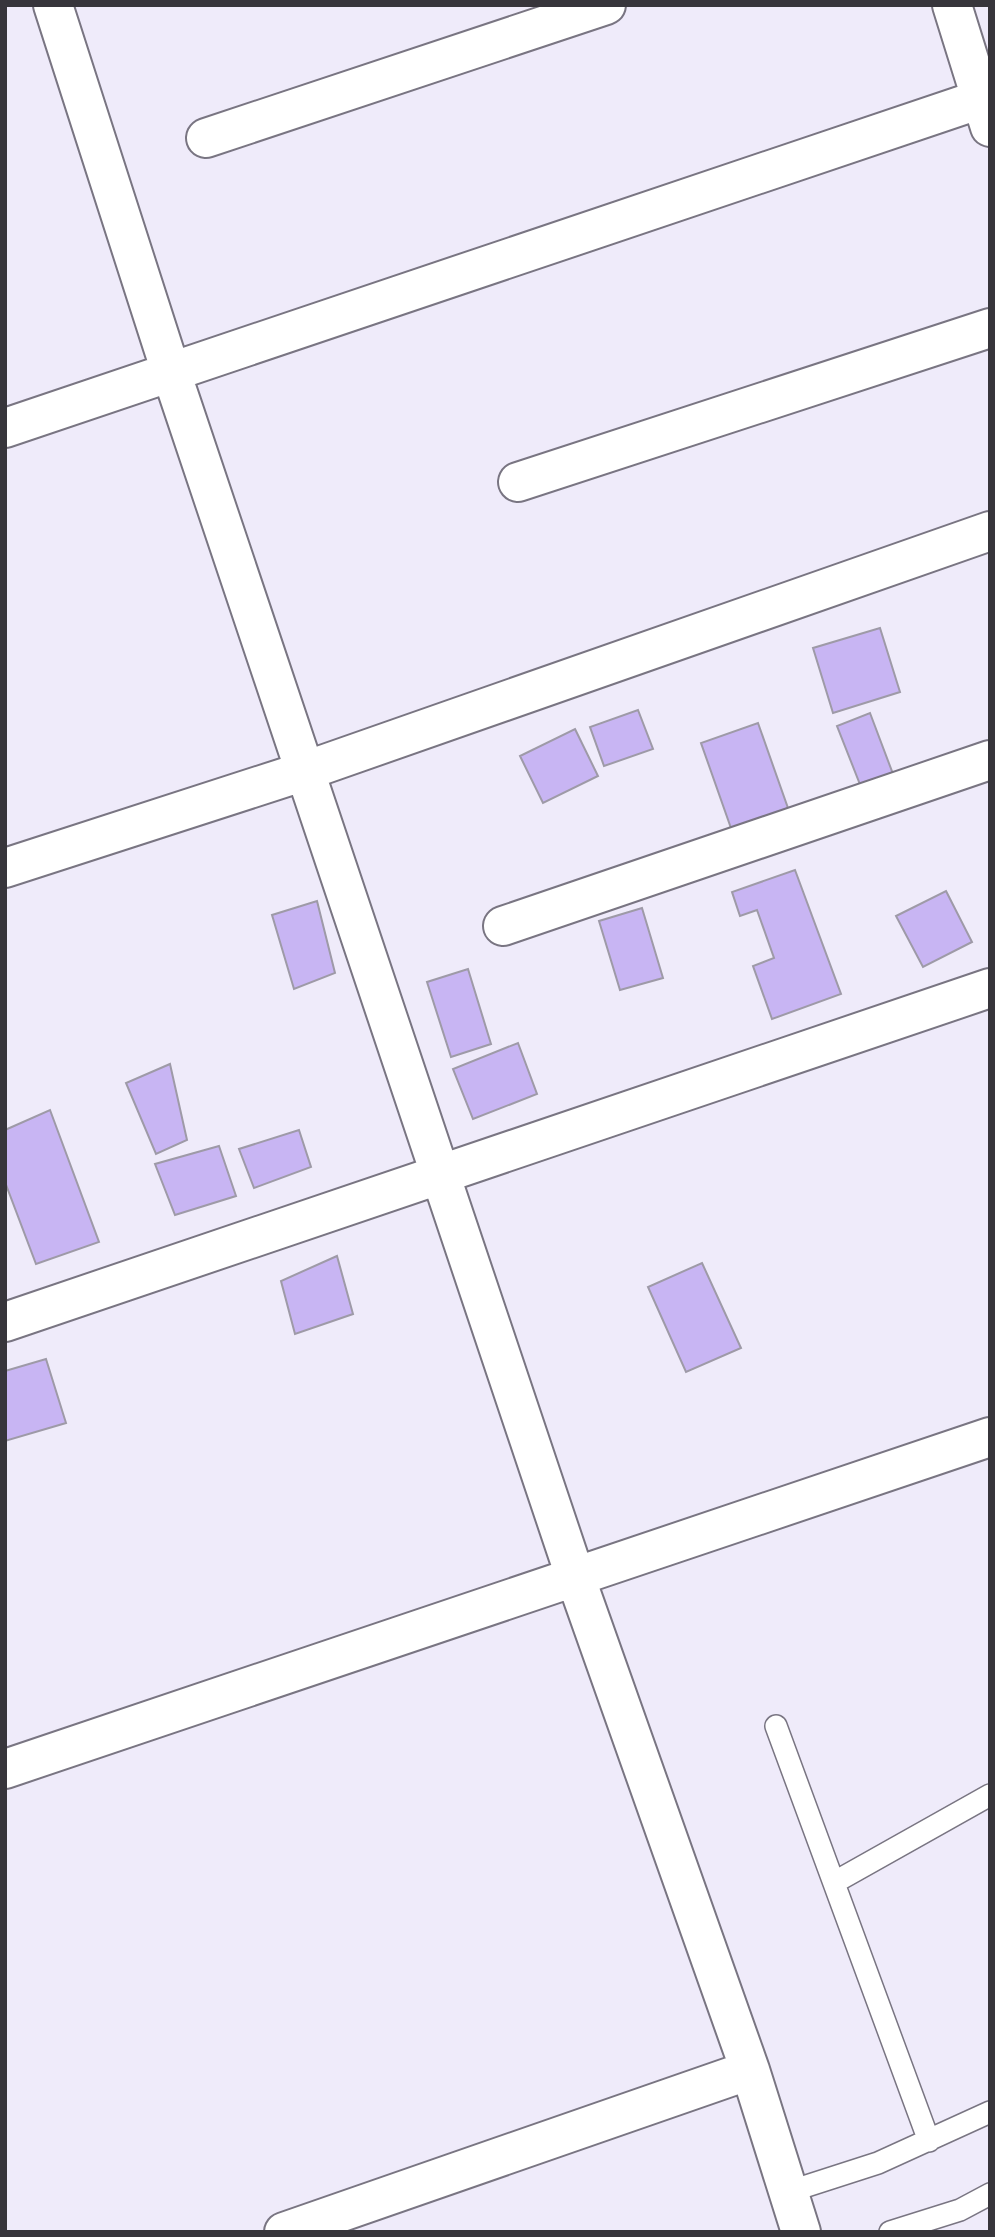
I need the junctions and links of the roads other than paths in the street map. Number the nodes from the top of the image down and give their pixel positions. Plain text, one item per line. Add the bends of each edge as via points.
1 (53, 5) edge
2 (606, 5) edge
3 (952, 5) edge
4 (987, 108) edge
5 (206, 138) dead end
6 (990, 328) edge
7 (171, 372) junction
8 (5, 428) edge
9 (518, 482) dead end
10 (990, 531) edge
11 (990, 760) edge
12 (305, 771) junction
13 (5, 868) edge
14 (503, 926) dead end
15 (990, 988) edge
16 (440, 1173) junction
17 (5, 1322) edge
18 (990, 1437) edge
19 (576, 1579) junction
20 (776, 1726) dead end
21 (5, 1769) edge
22 (990, 1795) edge
23 (835, 1882) junction
24 (750, 2070) junction
25 (990, 2112) edge
26 (929, 2141) junction
27 (788, 2192) junction
28 (990, 2194) edge
29 (284, 2232) edge
30 (802, 2232) edge
31 (890, 2232) edge

1 - 7 street
2 - 5 street
3 - 4 street
4 - 7 street
6 - 9 street
7 - 8 street
7 - 12 street
10 - 12 street
11 - 14 street
12 - 13 street
12 - 16 street
15 - 16 street
16 - 17 street
16 - 19 street
18 - 19 street
19 - 21 street
19 - 24 street
20 - 23 lane
22 - 23 lane
23 - 26 lane
24 - 27 street
24 - 29 street
25 - 26 lane
26 - 27 lane
27 - 30 street
28 - 31 lane via 960,2210

